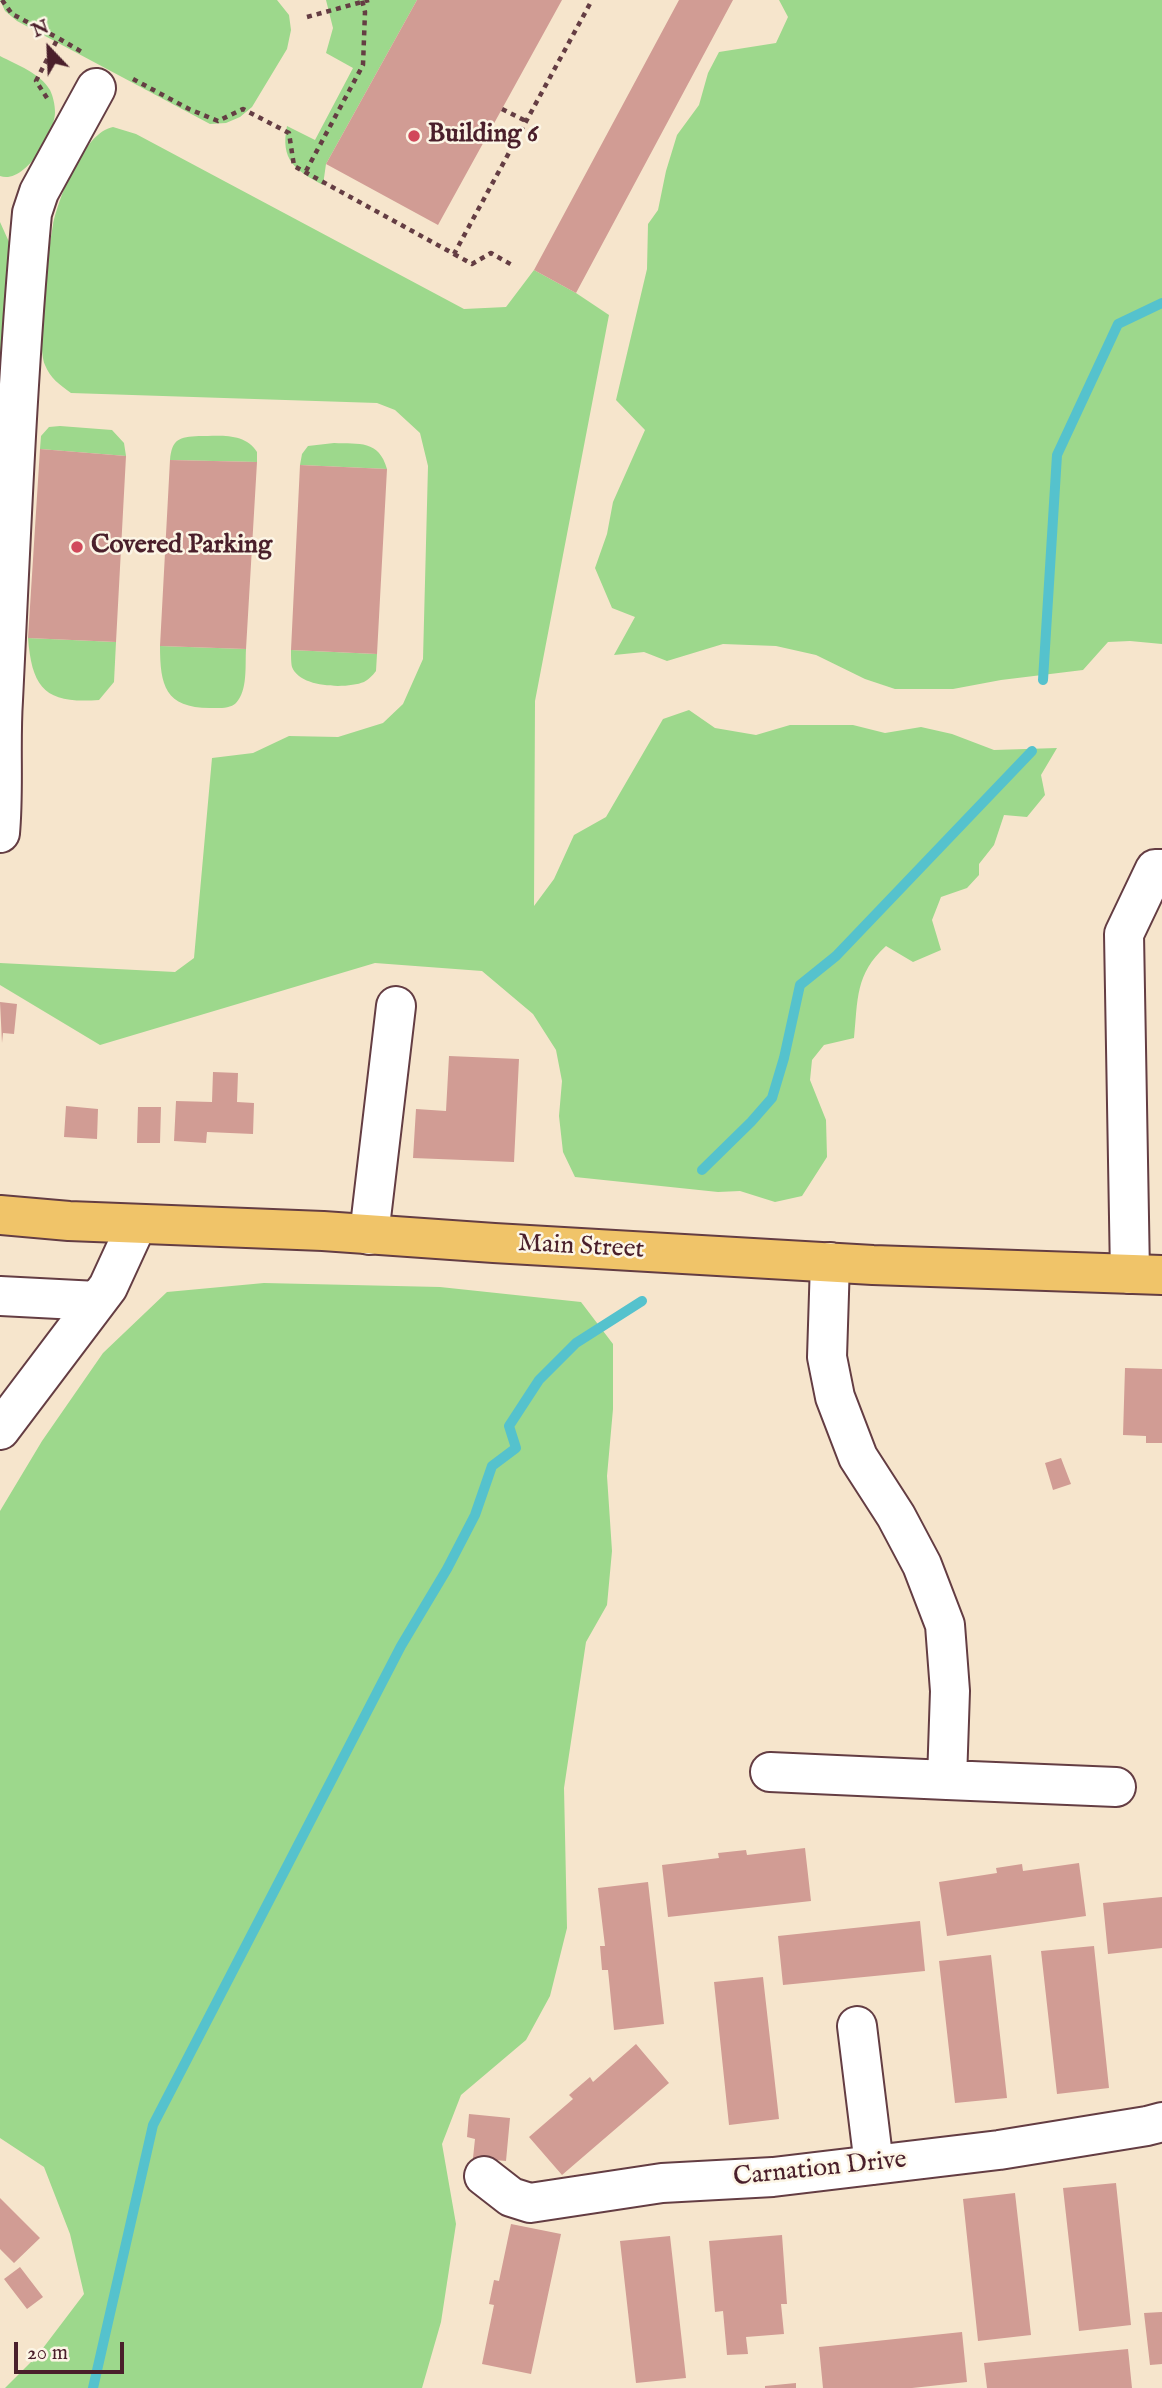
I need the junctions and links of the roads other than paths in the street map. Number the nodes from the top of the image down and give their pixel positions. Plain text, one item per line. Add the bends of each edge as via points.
1 (106, 74) road end
2 (0, 833) edge
3 (1162, 869) edge
4 (396, 1006) dead end
5 (0, 1215) edge
6 (137, 1224) junction
7 (369, 1235) junction
8 (830, 1262) junction
9 (1146, 1275) edge
10 (0, 1296) edge
11 (97, 1301) junction
12 (0, 1430) edge
13 (770, 1772) dead end
14 (947, 1780) junction
15 (1116, 1787) dead end
16 (857, 2026) dead end
17 (1162, 2122) edge
18 (874, 2165) junction
19 (484, 2176) dead end

1 - 2 street via 39,192 32,213 18,398
3 - 9 street via 1155,869 1124,934
4 - 7 street
5 - 6 main road, Main Street
6 - 7 main road, Main Street
6 - 11 street
7 - 8 main road, Main Street
8 - 9 main road, Main Street
8 - 14 street via 827,1357 835,1397 858,1457 922,1565 945,1625 950,1691
10 - 11 street
11 - 12 street
13 - 14 street
14 - 15 street
16 - 18 street
17 - 18 street, Carnation Drive via 999,2150
18 - 19 street, Carnation Drive via 662,2183 530,2203 511,2197

